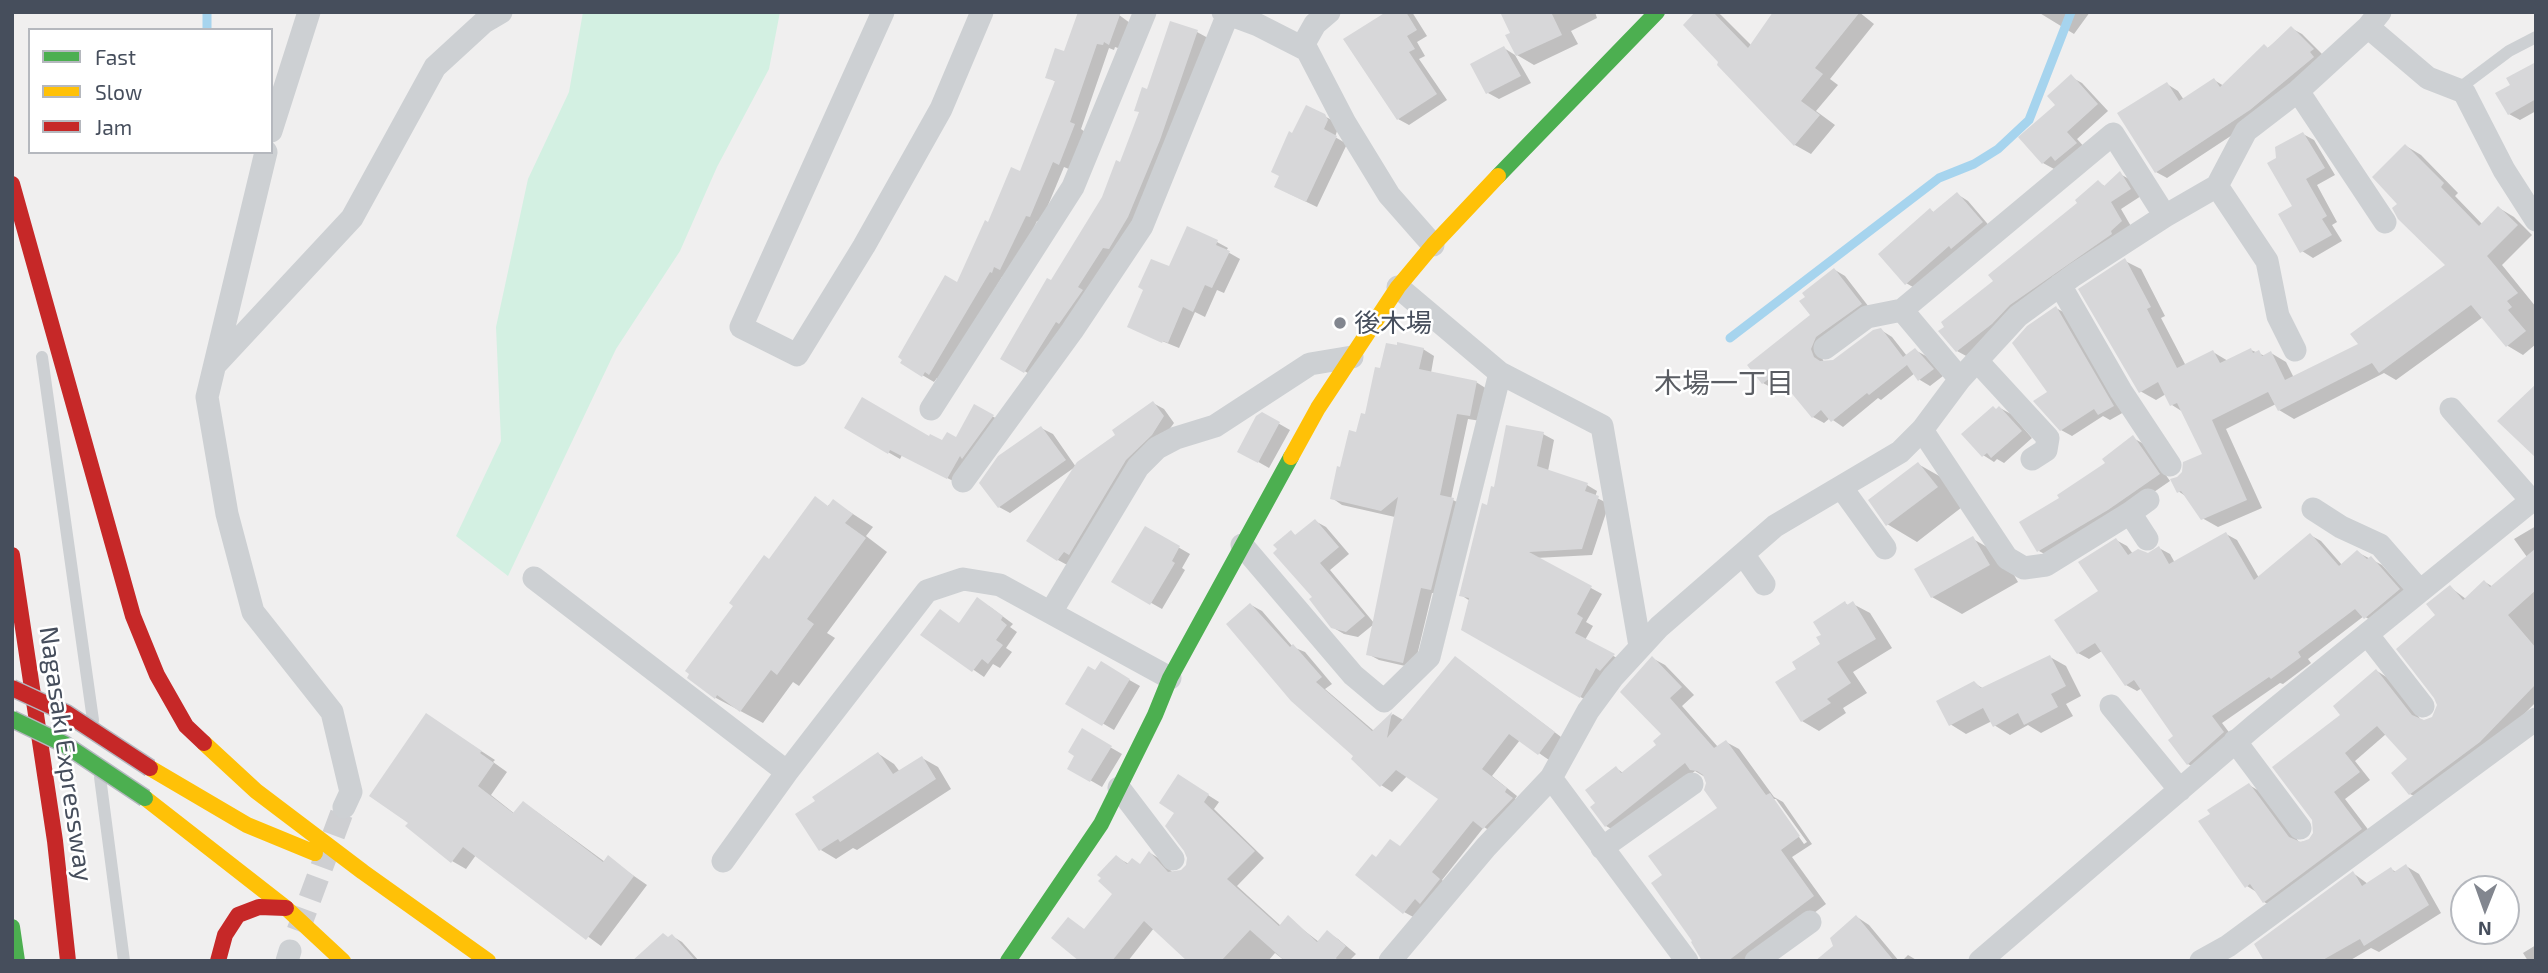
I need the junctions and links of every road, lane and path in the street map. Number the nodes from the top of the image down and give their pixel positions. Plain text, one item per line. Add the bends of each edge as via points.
1 (309, 12) edge
2 (501, 12) edge
3 (883, 12) edge
4 (982, 12) edge
5 (1144, 12) edge
6 (1329, 12) edge
7 (1226, 13) edge
8 (1654, 13) edge
9 (2374, 20) edge
10 (2536, 37) edge
11 (1302, 47) junction
12 (2457, 90) junction
13 (2298, 91) junction
14 (273, 125) edge
15 (266, 154) edge
16 (12, 184) edge
17 (2217, 186) junction
18 (19, 208) junction
19 (2165, 215) junction
20 (2536, 220) edge
21 (2385, 222) dead end
22 (1433, 245) junction
23 (2060, 285) junction
24 (1398, 287) junction
25 (1902, 310) junction
26 (36, 315) dead end
27 (40, 342) dead end
28 (1825, 348) dead end
29 (2295, 350) dead end
30 (1352, 357) junction
31 (1978, 362) junction
32 (214, 367) junction
33 (1500, 373) junction
34 (1960, 379) junction
35 (931, 409) dead end
36 (2451, 409) dead end
37 (1922, 430) junction
38 (2032, 459) dead end
39 (2170, 465) dead end
40 (963, 481) dead end
41 (1841, 487) junction
42 (2534, 499) edge
43 (2313, 509) dead end
44 (2147, 539) dead end
45 (1242, 545) junction
46 (1885, 548) dead end
47 (1743, 554) junction
48 (12, 555) edge
49 (534, 578) dead end
50 (1764, 584) dead end
51 (2420, 591) junction
52 (1051, 612) junction
53 (2367, 634) junction
54 (1640, 646) junction
55 (1171, 678) junction
56 (12, 688) edge
57 (2110, 706) dead end
58 (2423, 706) dead end
59 (12, 719) edge
60 (2536, 719) edge
61 (2235, 741) junction
62 (787, 772) junction
63 (1552, 778) junction
64 (1692, 784) dead end
65 (1119, 789) junction
66 (2179, 790) junction
67 (344, 807) tunnel mouth
68 (2300, 828) dead end
69 (1602, 848) junction
70 (1173, 859) dead end
71 (723, 861) dead end
72 (363, 872) junction
73 (286, 908) junction
74 (1810, 922) dead end
75 (12, 928) edge
76 (2232, 954) edge
77 (17, 961) edge
78 (68, 961) edge
79 (124, 961) edge
80 (218, 961) edge
81 (343, 961) edge
82 (488, 961) edge
83 (1008, 961) edge
84 (1390, 961) edge
85 (1687, 961) edge
86 (1756, 961) edge
87 (1980, 961) edge
88 (2202, 961) edge

1 - 14 street
2 - 32 street via 435,67 352,218
3 - 4 street via 741,327 797,355 941,109
5 - 35 street via 1073,187
6 - 11 street via 1315,24
7 - 11 street
7 - 40 street via 1142,226
8 - 22 main road
9 - 12 street via 2428,78
9 - 13 street
10 - 12 lane
11 - 22 street via 1389,195
12 - 20 street via 2464,92
13 - 17 street via 2246,131
13 - 21 street
15 - 32 street
16 - 18 main road
17 - 19 street
17 - 29 street via 2266,261 2278,316
18 - 26 lane
18 - 72 main road via 133,616 157,675 186,726 256,791
19 - 23 street
19 - 25 street via 2113,134
22 - 24 main road
23 - 31 street via 2018,316
23 - 39 street
24 - 30 main road
24 - 33 street
25 - 28 street via 1867,317
25 - 34 street
27 - 79 lane
30 - 45 main road via 1318,408
30 - 52 street via 1310,364 1215,426 1157,448 1138,467
31 - 34 street
31 - 38 street via 2048,438 2046,450
32 - 67 street via 207,397 227,514 253,612 332,712 351,792
33 - 45 street via 1429,657 1384,701 1353,675
33 - 54 street via 1602,426
34 - 37 street
36 - 42 street
37 - 41 street via 1900,452
37 - 44 street via 2007,558 2024,568 2046,565 2139,506
41 - 46 street
41 - 47 street via 1774,526
42 - 51 street
43 - 51 street via 2380,545
45 - 55 main road
47 - 50 street
47 - 54 street
48 - 78 main road, Nagasaki Expressway
49 - 62 street
51 - 53 street
52 - 55 street
52 - 62 street via 1000,585 963,579 927,591
53 - 58 street
53 - 61 street
54 - 63 street via 1588,711
55 - 65 main road
56 - 72 main road, bridge via 66,713 247,825
57 - 66 street
59 - 73 main road, bridge via 64,744 145,797
60 - 76 street
61 - 66 street
61 - 68 street
62 - 71 street
63 - 69 street
63 - 84 street
64 - 69 street
65 - 70 street
65 - 83 main road via 1094,836
66 - 87 street
69 - 85 street
72 - 82 main road
73 - 80 main road via 258,907 239,915 226,935
73 - 81 main road
74 - 86 street
75 - 77 main road
76 - 88 street

